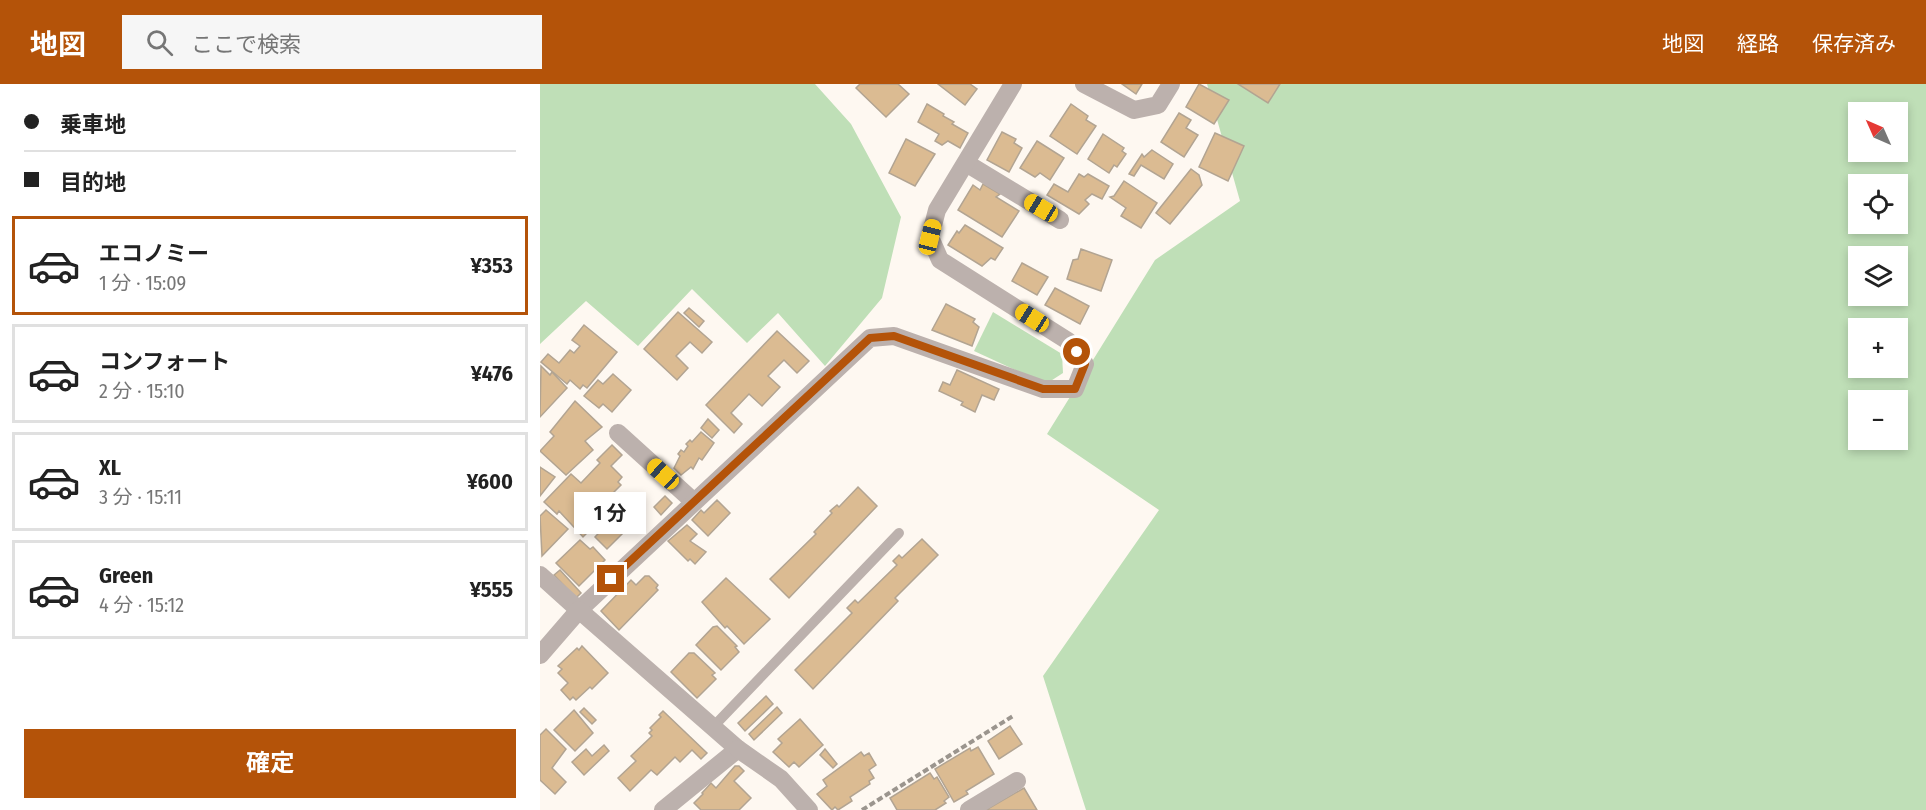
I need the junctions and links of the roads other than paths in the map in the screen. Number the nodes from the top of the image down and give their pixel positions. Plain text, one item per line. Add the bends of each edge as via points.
1 (1013, 84) edge
2 (1084, 84) edge
3 (1171, 84) edge
4 (966, 163) junction
5 (1060, 220) dead end
6 (618, 433) dead end
7 (693, 501) junction
8 (899, 533) dead end
9 (540, 575) edge
10 (579, 610) junction
11 (540, 655) edge
12 (713, 727) junction
13 (738, 749) junction
14 (1017, 781) dead end
15 (663, 810) edge
16 (809, 810) edge
17 (969, 810) edge

1 - 4 street
2 - 3 street via 1134,110 1158,105
4 - 5 street
4 - 7 street via 937,210 930,237 940,260 1068,341 1085,364 1075,389 1043,389 894,336 870,338
6 - 7 street
7 - 10 street
8 - 12 lane
9 - 10 street
10 - 11 street
10 - 12 street
12 - 13 street
13 - 15 street
13 - 16 street via 781,779
14 - 17 street

